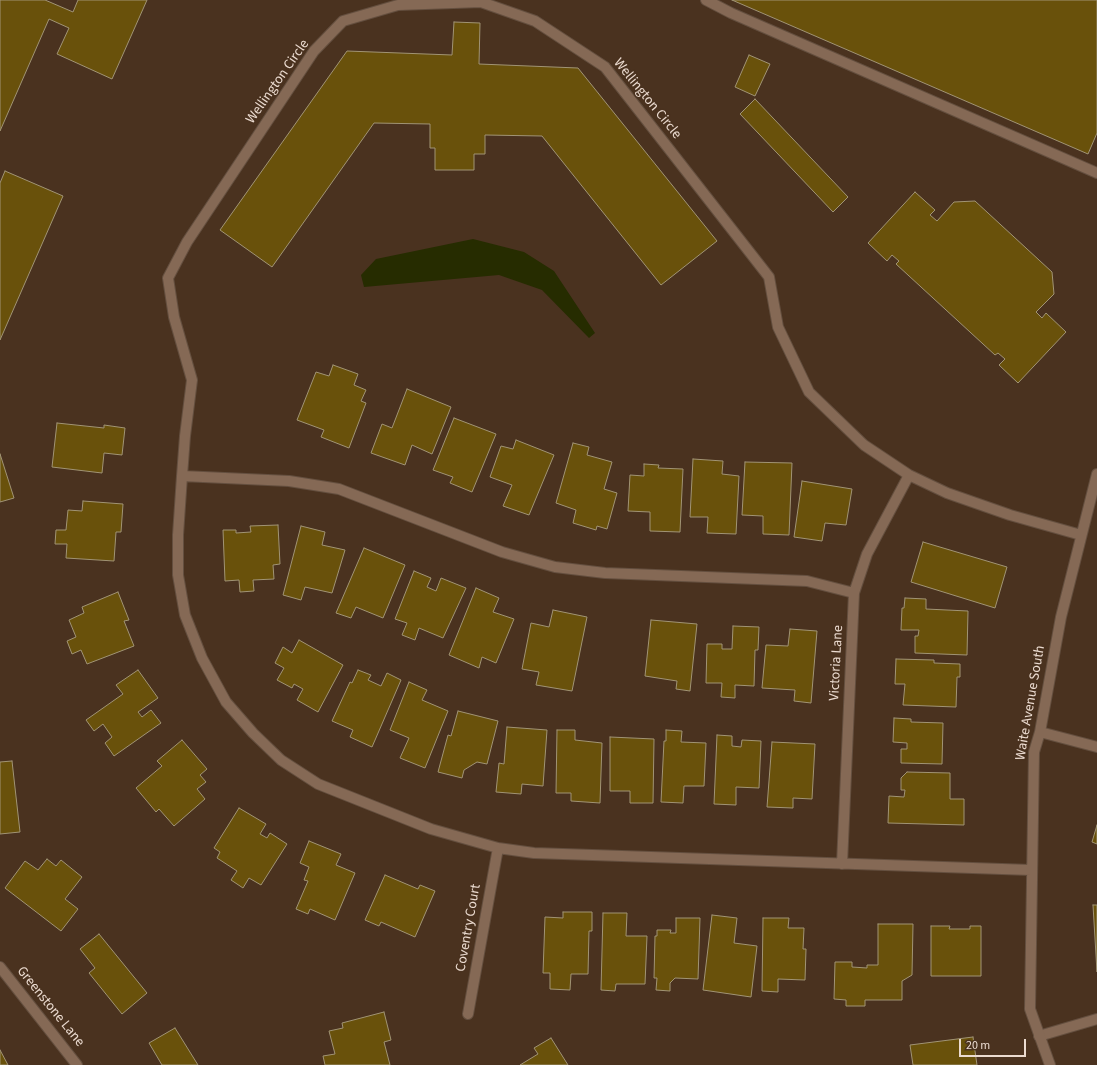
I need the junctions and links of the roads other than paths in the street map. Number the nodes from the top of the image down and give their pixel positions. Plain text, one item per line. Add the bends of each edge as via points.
1 (706, 0) edge
2 (1097, 173) edge
3 (1097, 474) edge
4 (909, 475) junction
5 (182, 476) junction
6 (1080, 535) junction
7 (854, 593) junction
8 (1040, 732) junction
9 (1097, 747) edge
10 (498, 848) junction
11 (842, 864) junction
12 (1032, 870) junction
13 (0, 967) edge
14 (468, 1014) dead end
15 (1097, 1019) edge
16 (1039, 1036) junction
17 (77, 1065) edge
18 (1050, 1065) edge

1 - 2 street
3 - 6 street, Waite Avenue South
4 - 5 street, Wellington Circle via 864,445 809,392 778,327 768,277 605,67 535,21 481,2 398,5 343,21 314,51 187,242 168,278 174,317 192,380
4 - 6 street, Wellington Circle via 947,493 1010,515
4 - 7 street, Victoria Lane via 867,554
5 - 7 street via 289,481 339,489 502,552 555,567 605,573 807,581
5 - 10 street, Wellington Circle via 178,575 185,615 202,658 226,702 281,760 318,784 432,829
6 - 8 street, Waite Avenue South via 1061,617
7 - 11 street, Victoria Lane
8 - 9 street
8 - 12 street, Waite Avenue South via 1034,752
10 - 11 street, Wellington Circle via 534,853
10 - 14 street, Coventry Court
11 - 12 street, Wellington Circle
12 - 16 street, Waite Avenue South via 1030,1009
13 - 17 street, Greenstone Lane
15 - 16 street
16 - 18 street, Waite Avenue South

